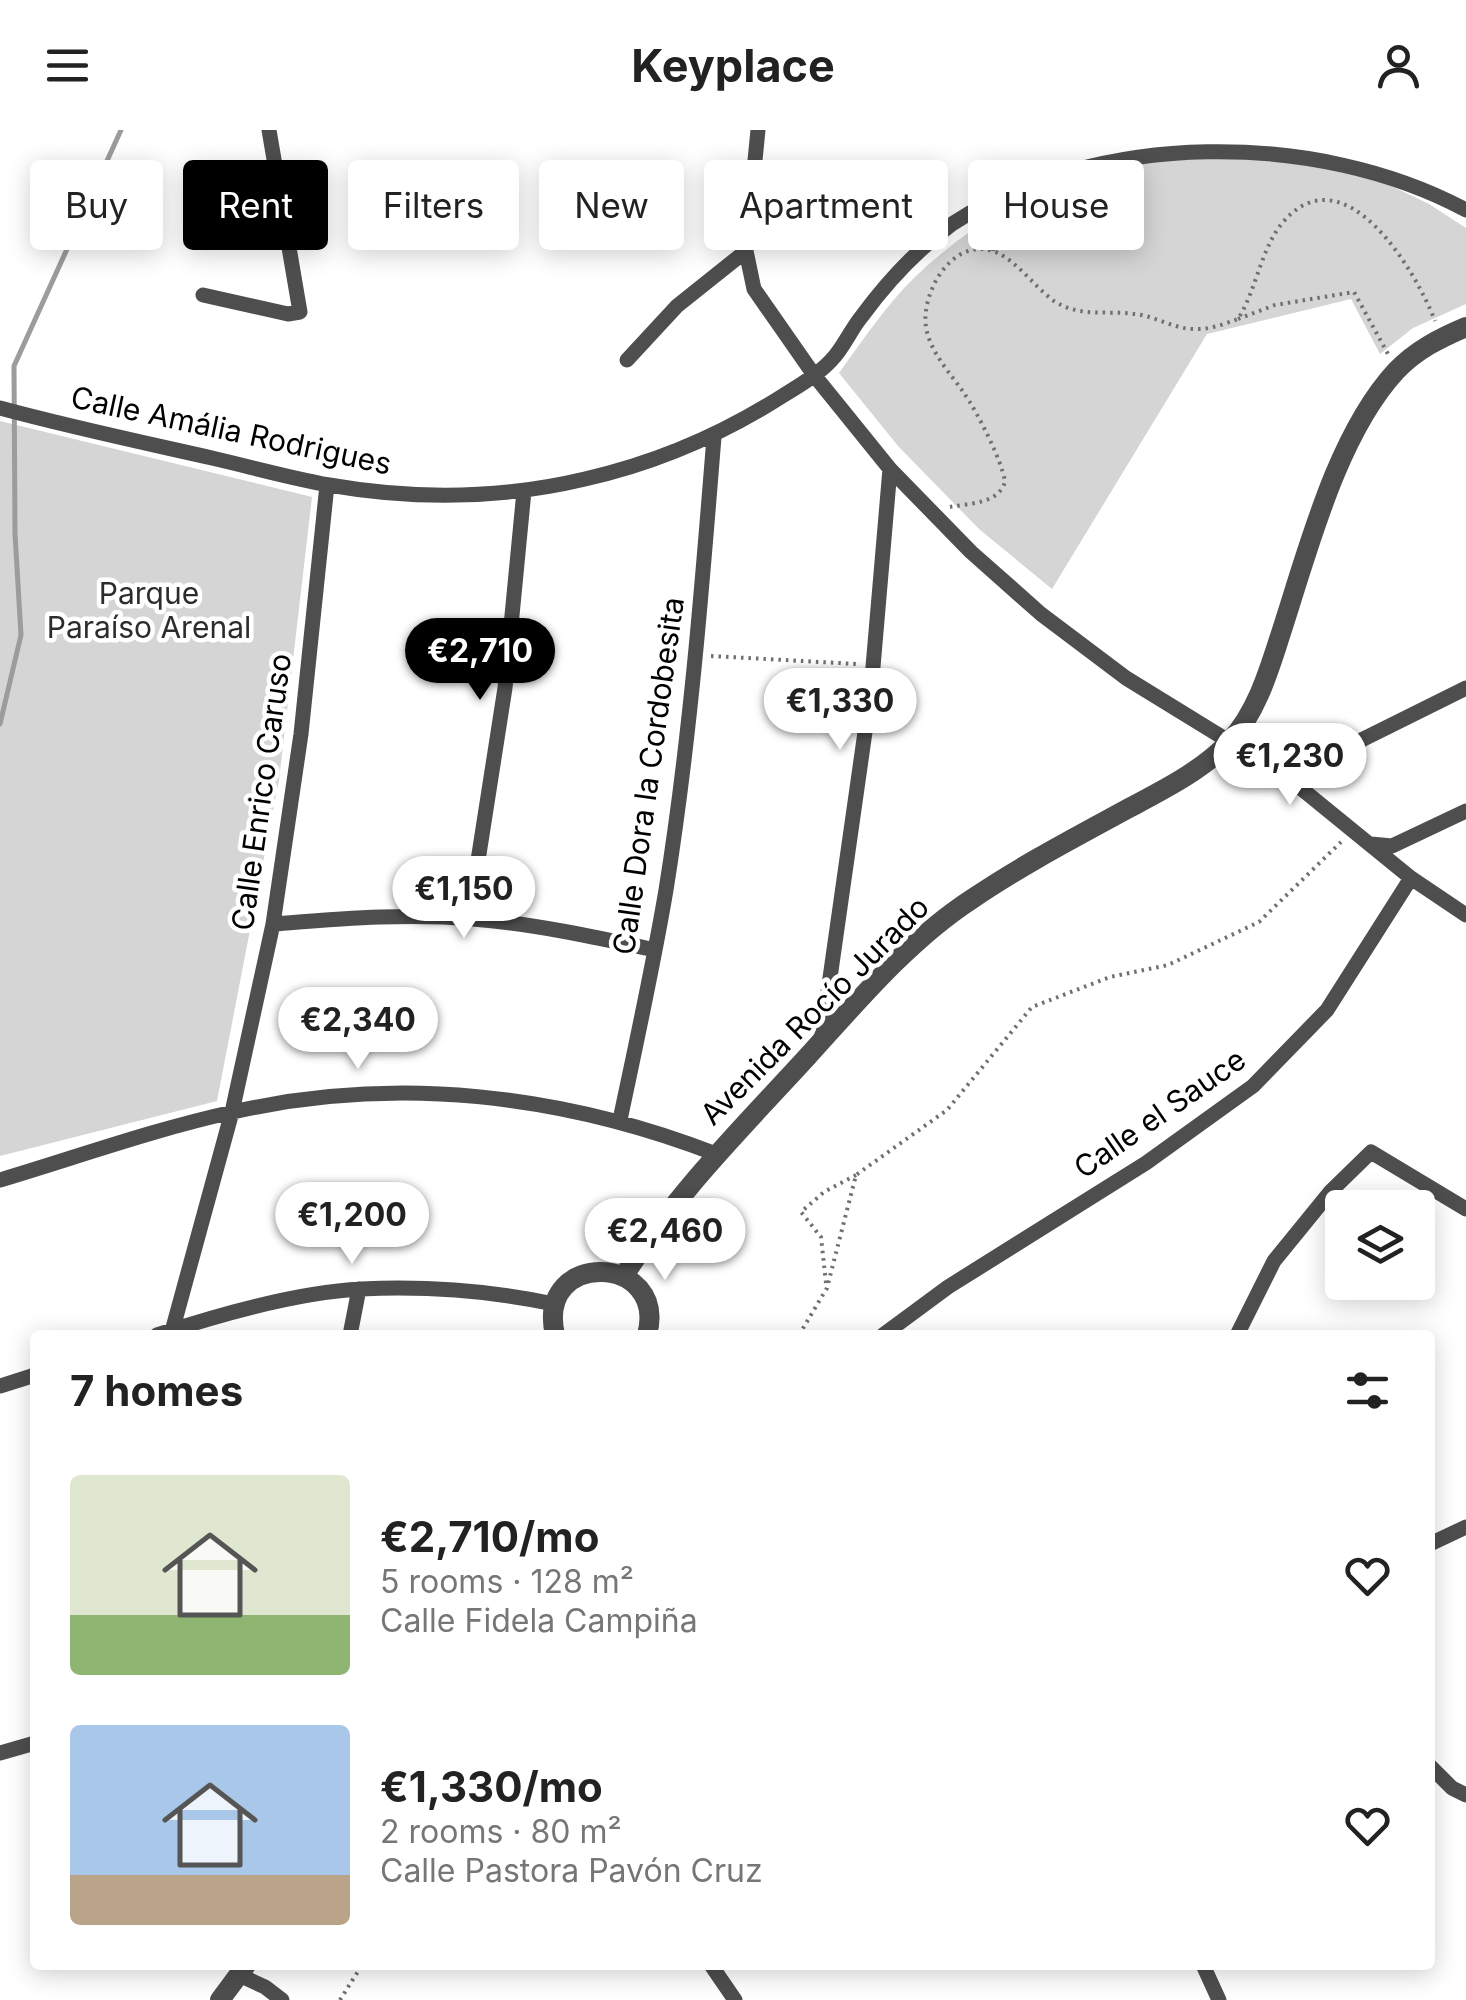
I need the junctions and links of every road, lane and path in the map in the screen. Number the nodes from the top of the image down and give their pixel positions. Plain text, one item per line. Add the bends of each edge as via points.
1 (269, 130) edge
2 (758, 130) edge
3 (1080, 160) edge
4 (1466, 210) edge
5 (968, 213) edge
6 (971, 250) edge
7 (993, 250) edge
8 (746, 251) junction
9 (203, 295) dead end
10 (1238, 319) junction
11 (1466, 327) edge
12 (1441, 338) junction
13 (627, 360) dead end
14 (1397, 370) junction
15 (814, 375) junction
16 (0, 408) edge
17 (714, 437) junction
18 (890, 469) junction
19 (327, 485) junction
20 (524, 491) junction
21 (930, 510) junction
22 (697, 655) junction
23 (873, 665) junction
24 (1466, 688) edge
25 (1230, 742) junction
26 (1287, 776) junction
27 (1466, 810) edge
28 (1371, 844) junction
29 (1411, 878) junction
30 (1466, 915) edge
31 (469, 918) junction
32 (273, 924) junction
33 (655, 950) junction
34 (821, 1041) junction
35 (232, 1112) junction
36 (620, 1120) junction
37 (716, 1154) junction
38 (856, 1175) junction
39 (0, 1180) edge
40 (1466, 1209) edge
41 (624, 1276) junction
42 (827, 1288) junction
43 (359, 1289) junction
44 (554, 1304) junction
45 (167, 1330) edge
46 (180, 1330) edge
47 (351, 1330) edge
48 (554, 1330) edge
49 (652, 1330) edge
50 (802, 1330) edge
51 (890, 1330) edge
52 (1240, 1330) edge
53 (30, 1376) edge
54 (0, 1386) edge
55 (1466, 1526) edge
56 (1435, 1542) edge
57 (30, 1744) edge
58 (0, 1753) edge
59 (1435, 1771) edge
60 (1466, 1795) edge
61 (243, 1970) edge
62 (359, 1970) edge
63 (714, 1970) edge
64 (1205, 1970) edge
65 (220, 2000) edge
66 (282, 2000) edge
67 (340, 2000) edge
68 (736, 2000) edge
69 (1219, 2000) edge

1 - 9 street via 300,312
2 - 8 street
3 - 4 street, Calle Amália Rodrigues via 1211,136 1312,144 1387,167
5 - 15 street, Calle Amália Rodrigues via 892,279
6 - 21 path via 934,282 925,318 933,348 968,399 1005,482 994,497
7 - 10 path via 1073,310 1136,314 1191,330
8 - 13 street via 676,306
8 - 15 street via 754,289
10 - 12 path via 1282,223 1315,200 1357,211 1392,244 1424,291
10 - 14 path via 1275,304 1354,292
11 - 12 street, Avenida Rocío Jurado
12 - 14 street, Avenida Rocío Jurado
14 - 25 street, Avenida Rocío Jurado via 1352,436 1268,671
15 - 17 street, Calle Amália Rodrigues
15 - 18 street
16 - 19 street, Calle Amália Rodrigues
17 - 20 street, Calle Amália Rodrigues via 588,479
17 - 22 street, Calle Dora la Cordobesita
18 - 21 street
18 - 23 street
19 - 20 street, Calle Amália Rodrigues via 392,494
19 - 32 street, Calle Enrico Caruso
20 - 31 street via 504,688
21 - 25 street via 1041,614 1126,678
22 - 23 path
22 - 33 street, Calle Dora la Cordobesita
23 - 34 street
24 - 26 street
25 - 26 street
25 - 34 street, Avenida Rocío Jurado via 1161,790 968,901
26 - 28 street
27 - 28 street via 1392,846
28 - 29 street
28 - 38 path via 1343,840 1260,922 1168,964 1110,977 1032,1007 947,1110
29 - 30 street
29 - 51 street, Calle el Sauce via 1328,1010 1253,1086
31 - 32 street
31 - 33 street
32 - 35 street, Calle Enrico Caruso
33 - 36 street, Calle Dora la Cordobesita
34 - 37 street, Avenida Rocío Jurado
35 - 36 street via 328,1096 466,1093
35 - 39 street
35 - 45 street, Calle Enrico Caruso
36 - 37 street
37 - 41 street, Avenida Rocío Jurado
38 - 42 path
38 - 42 path via 801,1212 821,1237
40 - 52 street via 1371,1152 1274,1261
41 - 44 street via 591,1271 562,1289
41 - 49 street via 640,1290
42 - 50 path
43 - 44 street via 496,1294
43 - 46 street via 266,1305
43 - 47 street
44 - 48 street
53 - 54 street
55 - 56 street
57 - 58 street
59 - 60 street
61 - 65 street
61 - 66 street
62 - 67 path
63 - 68 street
64 - 69 street

